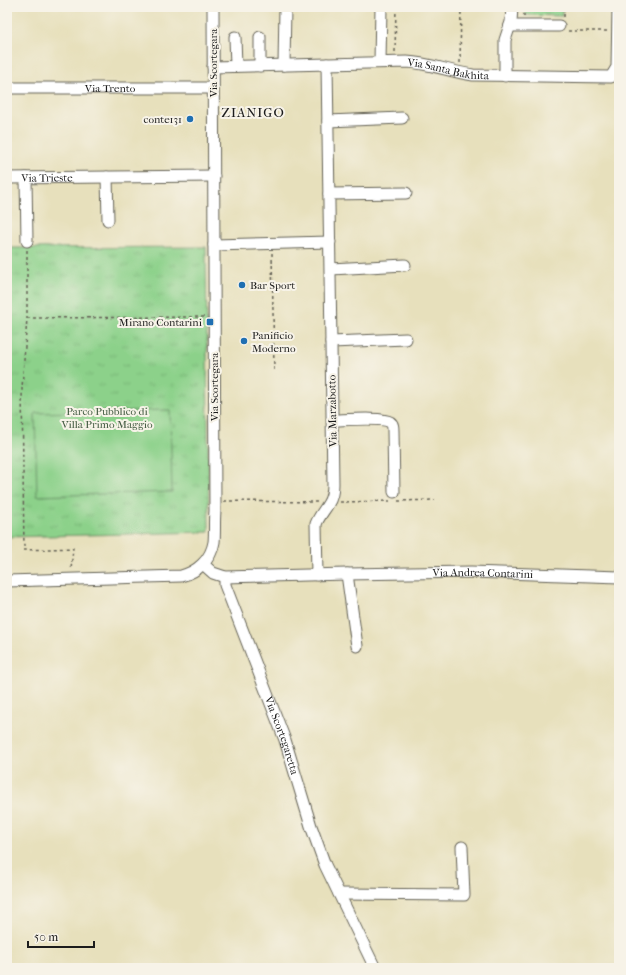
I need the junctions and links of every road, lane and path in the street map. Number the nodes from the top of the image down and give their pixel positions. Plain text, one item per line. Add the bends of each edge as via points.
1 (213, 7) edge
2 (285, 7) edge
3 (381, 7) edge
4 (396, 7) edge
5 (461, 7) edge
6 (512, 7) edge
7 (524, 7) edge
8 (564, 7) edge
9 (618, 7) edge
10 (524, 22) dead end
11 (510, 26) junction
12 (562, 26) junction
13 (612, 32) dead end
14 (235, 37) dead end
15 (260, 37) dead end
16 (395, 56) dead end
17 (380, 62) junction
18 (327, 64) junction
19 (284, 65) junction
20 (236, 66) junction
21 (260, 66) junction
22 (213, 67) junction
23 (460, 67) dead end
24 (505, 76) junction
25 (7, 88) edge
26 (213, 88) junction
27 (402, 118) dead end
28 (328, 121) junction
29 (214, 176) junction
30 (107, 177) junction
31 (7, 178) edge
32 (26, 178) junction
33 (406, 192) dead end
34 (329, 194) junction
35 (108, 220) dead end
36 (27, 240) joint
37 (330, 242) junction
38 (272, 244) junction
39 (214, 245) junction
40 (405, 265) dead end
41 (331, 269) junction
42 (214, 317) junction
43 (27, 318) junction
44 (406, 339) dead end
45 (331, 342) junction
46 (274, 370) dead end
47 (333, 420) junction
48 (394, 498) junction
49 (435, 500) dead end
50 (223, 501) dead end
51 (322, 502) dead end
52 (338, 502) dead end
53 (203, 564) junction
54 (347, 574) junction
55 (317, 575) junction
56 (225, 577) junction
57 (619, 577) edge
58 (70, 579) junction
59 (7, 581) edge
60 (357, 646) dead end
61 (462, 847) dead end
62 (339, 894) junction
63 (375, 968) edge

1 - 22 street, Via Scortegara
2 - 19 street
3 - 17 street
4 - 16 path
5 - 23 path
6 - 11 street
7 - 10 path
8 - 12 path
9 - 24 street, Via Santa Bakhita via 617,67 611,77
11 - 12 street
11 - 24 street via 505,40
12 - 13 path
14 - 20 street
15 - 21 street
17 - 18 street, Via Santa Bakhita
17 - 24 street, Via Santa Bakhita via 412,62 462,74
18 - 19 street, Via Santa Bakhita
18 - 28 street, Via Marzabotto
19 - 21 street, Via Santa Bakhita
20 - 21 street, Via Santa Bakhita
20 - 22 street, Via Santa Bakhita
22 - 26 street, Via Scortegara
25 - 26 street, Via Trento
26 - 29 street, Via Scortegara
27 - 28 street
28 - 34 street, Via Marzabotto
29 - 30 street, Via Trieste
29 - 39 street, Via Scortegara
30 - 32 street, Via Trieste
30 - 35 street
31 - 32 street
32 - 36 street, Via Trieste
33 - 34 street
34 - 37 street, Via Marzabotto
36 - 43 path
37 - 38 street
37 - 41 street, Via Marzabotto
38 - 39 street
38 - 46 path
39 - 42 street, Via Scortegara
40 - 41 street
41 - 45 street, Via Marzabotto
42 - 43 path
42 - 53 street, Via Scortegara via 214,542
43 - 58 path via 22,388 24,550 73,548
44 - 45 street
45 - 47 street, Via Marzabotto
47 - 48 street via 380,420 391,423
47 - 55 street, Via Marzabotto via 333,491 316,524
48 - 49 path
48 - 52 path
50 - 51 path
53 - 56 street, Via Andrea Contarini via 213,573
53 - 58 street, Via Scortegara via 193,572 181,576
54 - 55 street, Via Andrea Contarini
54 - 57 street, Via Andrea Contarini via 471,572
54 - 60 street
55 - 56 street, Via Andrea Contarini
56 - 62 street, Via Scortegaretta via 225,585 285,740 316,842
58 - 59 street, Via Scortegara
61 - 62 street via 464,896
62 - 63 street, Via Scortegaretta

